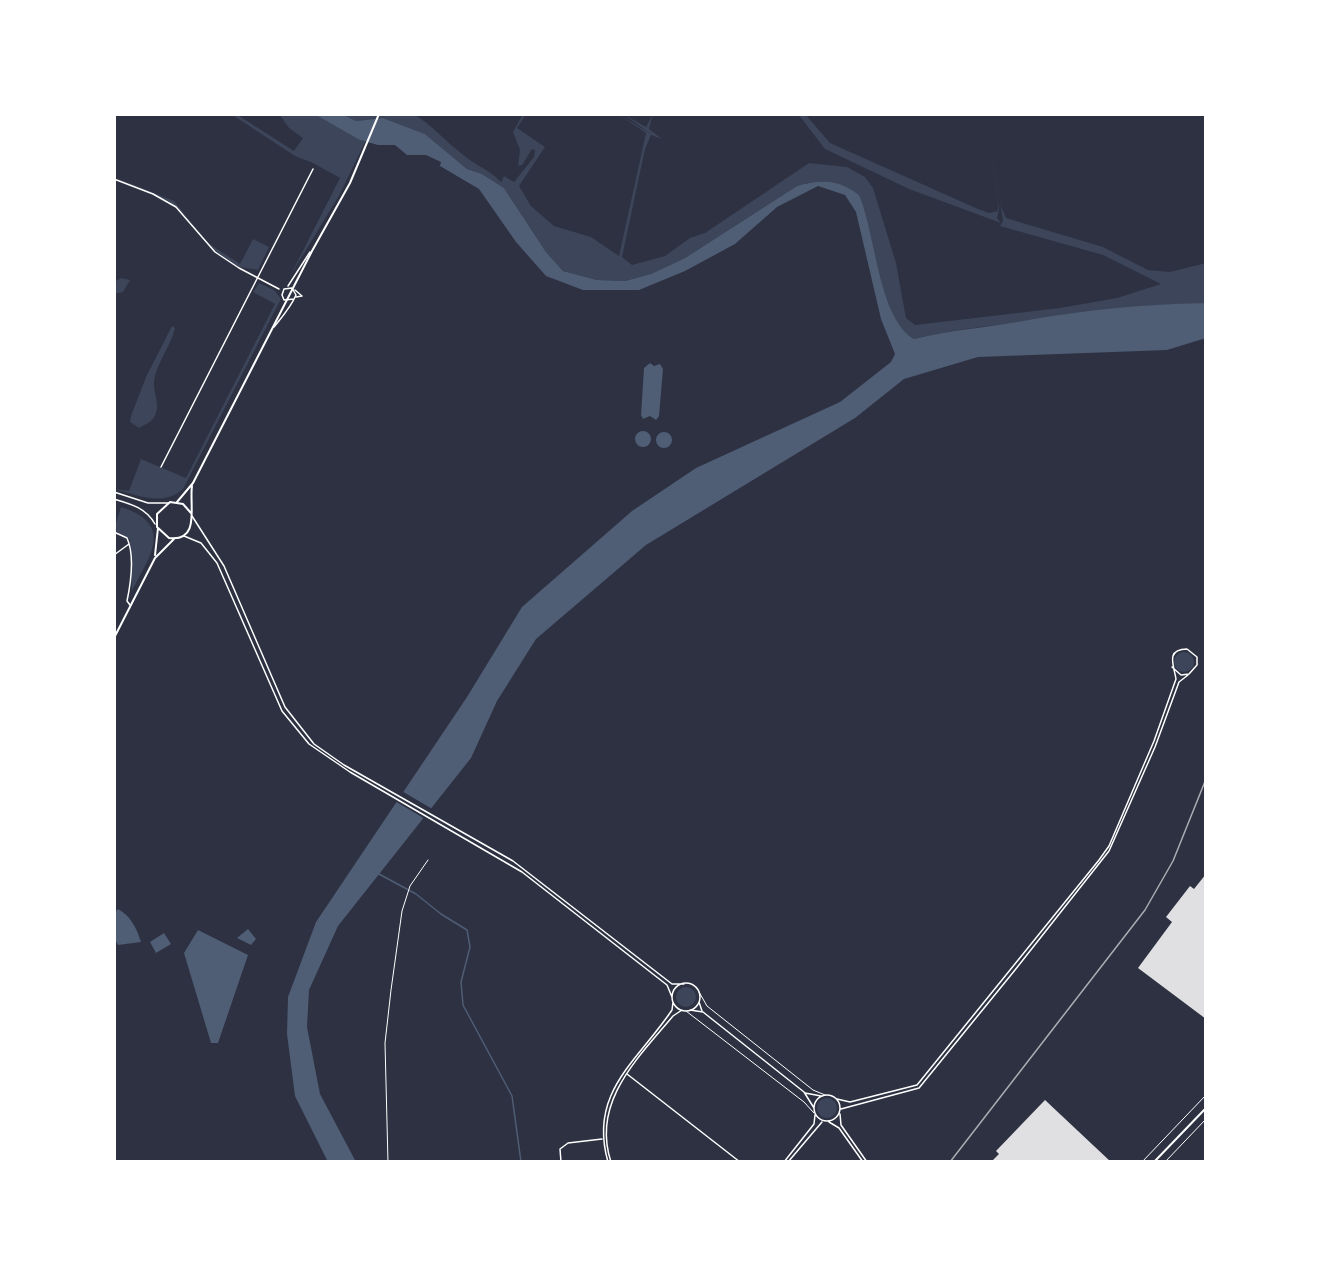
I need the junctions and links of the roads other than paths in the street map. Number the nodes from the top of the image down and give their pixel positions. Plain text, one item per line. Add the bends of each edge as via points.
1 (379, 114) edge
2 (313, 168) dead end
3 (114, 179) edge
4 (312, 250) junction
5 (257, 278) junction
6 (286, 288) junction
7 (279, 289) junction
8 (294, 289) junction
9 (282, 295) junction
10 (295, 298) junction
11 (286, 301) junction
12 (270, 333) junction
13 (161, 467) dead end
14 (193, 483) junction
15 (114, 492) edge
16 (114, 499) edge
17 (170, 502) junction
18 (177, 502) junction
19 (192, 514) junction
20 (157, 527) junction
21 (114, 532) edge
22 (183, 536) junction
23 (175, 538) junction
24 (129, 544) junction
25 (114, 555) edge
26 (155, 558) junction
27 (130, 606) junction
28 (241, 608) junction
29 (114, 638) edge
30 (1172, 667) junction
31 (1189, 674) junction
32 (684, 984) junction
33 (699, 992) junction
34 (672, 997) junction
35 (699, 1001) junction
36 (673, 1002) junction
37 (682, 1010) junction
38 (690, 1010) junction
39 (686, 1011) junction
40 (703, 1012) junction
41 (624, 1071) junction
42 (627, 1074) junction
43 (804, 1092) junction
44 (825, 1095) junction
45 (1206, 1095) edge
46 (821, 1096) junction
47 (837, 1099) junction
48 (813, 1108) junction
49 (1206, 1108) edge
50 (840, 1111) junction
51 (814, 1113) junction
52 (1206, 1119) edge
53 (824, 1122) junction
54 (828, 1122) junction
55 (603, 1139) junction
56 (561, 1162) edge
57 (608, 1162) edge
58 (611, 1162) edge
59 (740, 1162) edge
60 (784, 1162) edge
61 (788, 1162) edge
62 (863, 1162) edge
63 (867, 1162) edge
64 (1142, 1162) edge
65 (1154, 1162) edge
66 (1165, 1162) edge

1 - 4 main road via 343,198
2 - 5 street
3 - 5 street via 176,207 206,244
4 - 6 street
4 - 8 main road
5 - 7 street
5 - 13 street
6 - 7 street
6 - 8 street
6 - 9 street
7 - 9 street
8 - 10 street
8 - 10 street via 302,296
8 - 11 main road
9 - 11 street
10 - 11 street
10 - 12 street
11 - 12 main road
12 - 14 main road
14 - 18 main road
14 - 19 main road
15 - 17 street via 148,503
16 - 20 street via 148,513
17 - 18 main road
17 - 20 main road via 157,514
18 - 19 main road
19 - 22 main road via 191,528
19 - 28 street via 224,566
20 - 23 main road via 164,536
20 - 26 main road
21 - 24 street via 127,538
22 - 23 main road
22 - 28 street via 199,541 217,563
23 - 26 main road
24 - 25 street
24 - 27 street
26 - 27 main road
27 - 29 main road
28 - 32 street via 285,707 323,752 513,861 672,984
28 - 34 street via 282,711 320,753 513,866 669,987
30 - 31 street via 1181,675
30 - 31 street via 1171,659 1176,652 1187,649 1198,661
30 - 47 street via 1175,683 1154,741 1109,846 1099,860 917,1085 850,1102
31 - 50 street via 1179,682 1109,851 981,1012 917,1090
32 - 33 street via 693,985
32 - 34 street via 677,987
33 - 35 street
33 - 44 lane via 707,1006 813,1090
34 - 36 street
35 - 38 street
35 - 40 street
36 - 37 street
36 - 41 street via 670,1013
37 - 39 street
37 - 42 street
38 - 39 street
38 - 40 street
39 - 51 lane
40 - 43 street
41 - 42 street
41 - 55 street via 607,1101
42 - 58 street via 612,1098 606,1119
42 - 59 street
43 - 46 street
43 - 48 street
44 - 46 street
44 - 47 street
45 - 64 lane
46 - 48 street
47 - 50 street
48 - 51 street
49 - 65 main road
50 - 54 street
50 - 63 street via 842,1125
51 - 53 street
51 - 60 street via 814,1124
52 - 66 lane
53 - 54 street
53 - 61 street via 817,1125
54 - 62 street via 839,1128
55 - 56 street via 565,1144 560,1149
55 - 57 street

